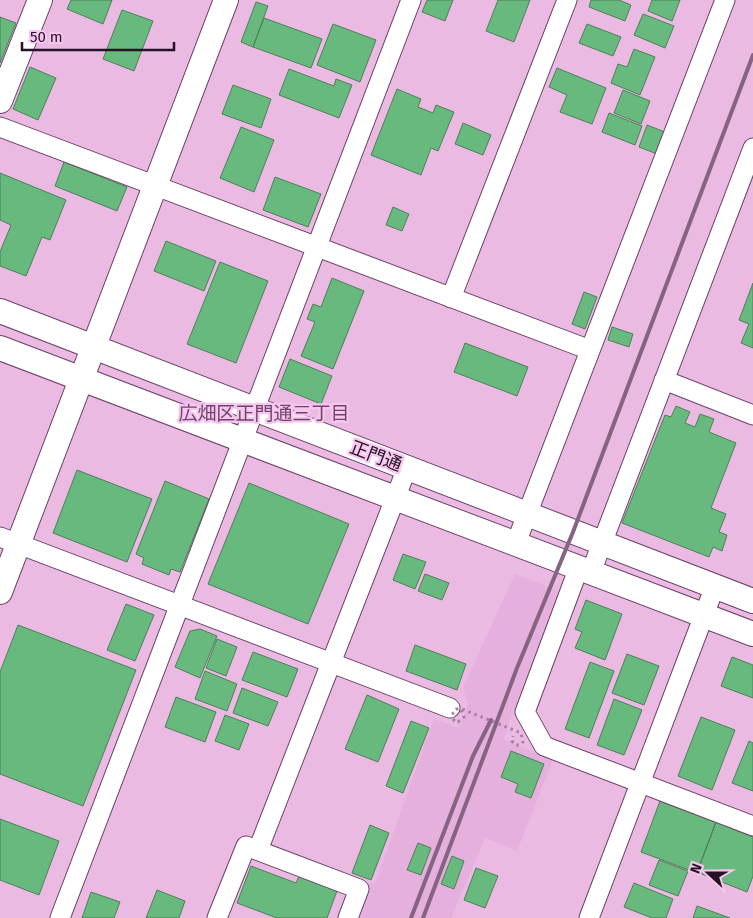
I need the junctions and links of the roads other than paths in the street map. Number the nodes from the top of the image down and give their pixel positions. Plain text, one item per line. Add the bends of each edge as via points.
1 (40, 0) edge
2 (226, 0) edge
3 (411, 0) edge
4 (567, 0) edge
5 (725, 0) edge
6 (0, 101) edge
7 (0, 127) edge
8 (753, 148) edge
9 (154, 187) junction
10 (316, 248) junction
11 (451, 298) junction
12 (0, 311) edge
13 (92, 347) junction
14 (0, 348) edge
15 (590, 350) junction
16 (82, 377) junction
17 (664, 380) junction
18 (255, 409) junction
19 (753, 415) edge
20 (243, 439) junction
21 (407, 468) junction
22 (395, 497) junction
23 (527, 514) junction
24 (9, 540) edge
25 (516, 543) junction
26 (602, 543) junction
27 (585, 570) junction
28 (715, 586) junction
29 (0, 592) edge
30 (753, 601) edge
31 (179, 606) junction
32 (704, 615) junction
33 (753, 634) edge
34 (332, 664) junction
35 (455, 709) road end
36 (640, 783) junction
37 (753, 826) edge
38 (258, 850) junction
39 (60, 918) edge
40 (217, 918) edge
41 (348, 918) edge
42 (589, 918) edge

1 - 6 street
2 - 9 street
3 - 10 street
4 - 11 street
5 - 15 street
7 - 9 street
8 - 17 street
9 - 10 street
9 - 13 street
10 - 11 street
10 - 18 street
11 - 15 street
12 - 13 street, 正門通
13 - 16 street
13 - 18 street, 正門通
14 - 16 street, 正門通
15 - 23 street
16 - 20 street, 正門通
16 - 24 street
17 - 19 street
17 - 26 street
18 - 20 street
18 - 21 street, 正門通
20 - 22 street, 正門通
20 - 31 street
21 - 22 street
21 - 23 street, 正門通
22 - 25 street, 正門通
22 - 34 street
23 - 25 street
23 - 26 street, 正門通
24 - 29 street
24 - 31 street
25 - 27 street, 正門通
26 - 27 street
26 - 28 street, 正門通
27 - 32 street, 正門通
27 - 36 street via 525,712 544,746
28 - 30 street, 正門通
28 - 32 street
31 - 34 street
31 - 39 street
32 - 33 street, 正門通
32 - 36 street
34 - 35 street
34 - 38 street
36 - 37 street
36 - 42 street
38 - 40 street via 246,846
38 - 41 street via 359,889

